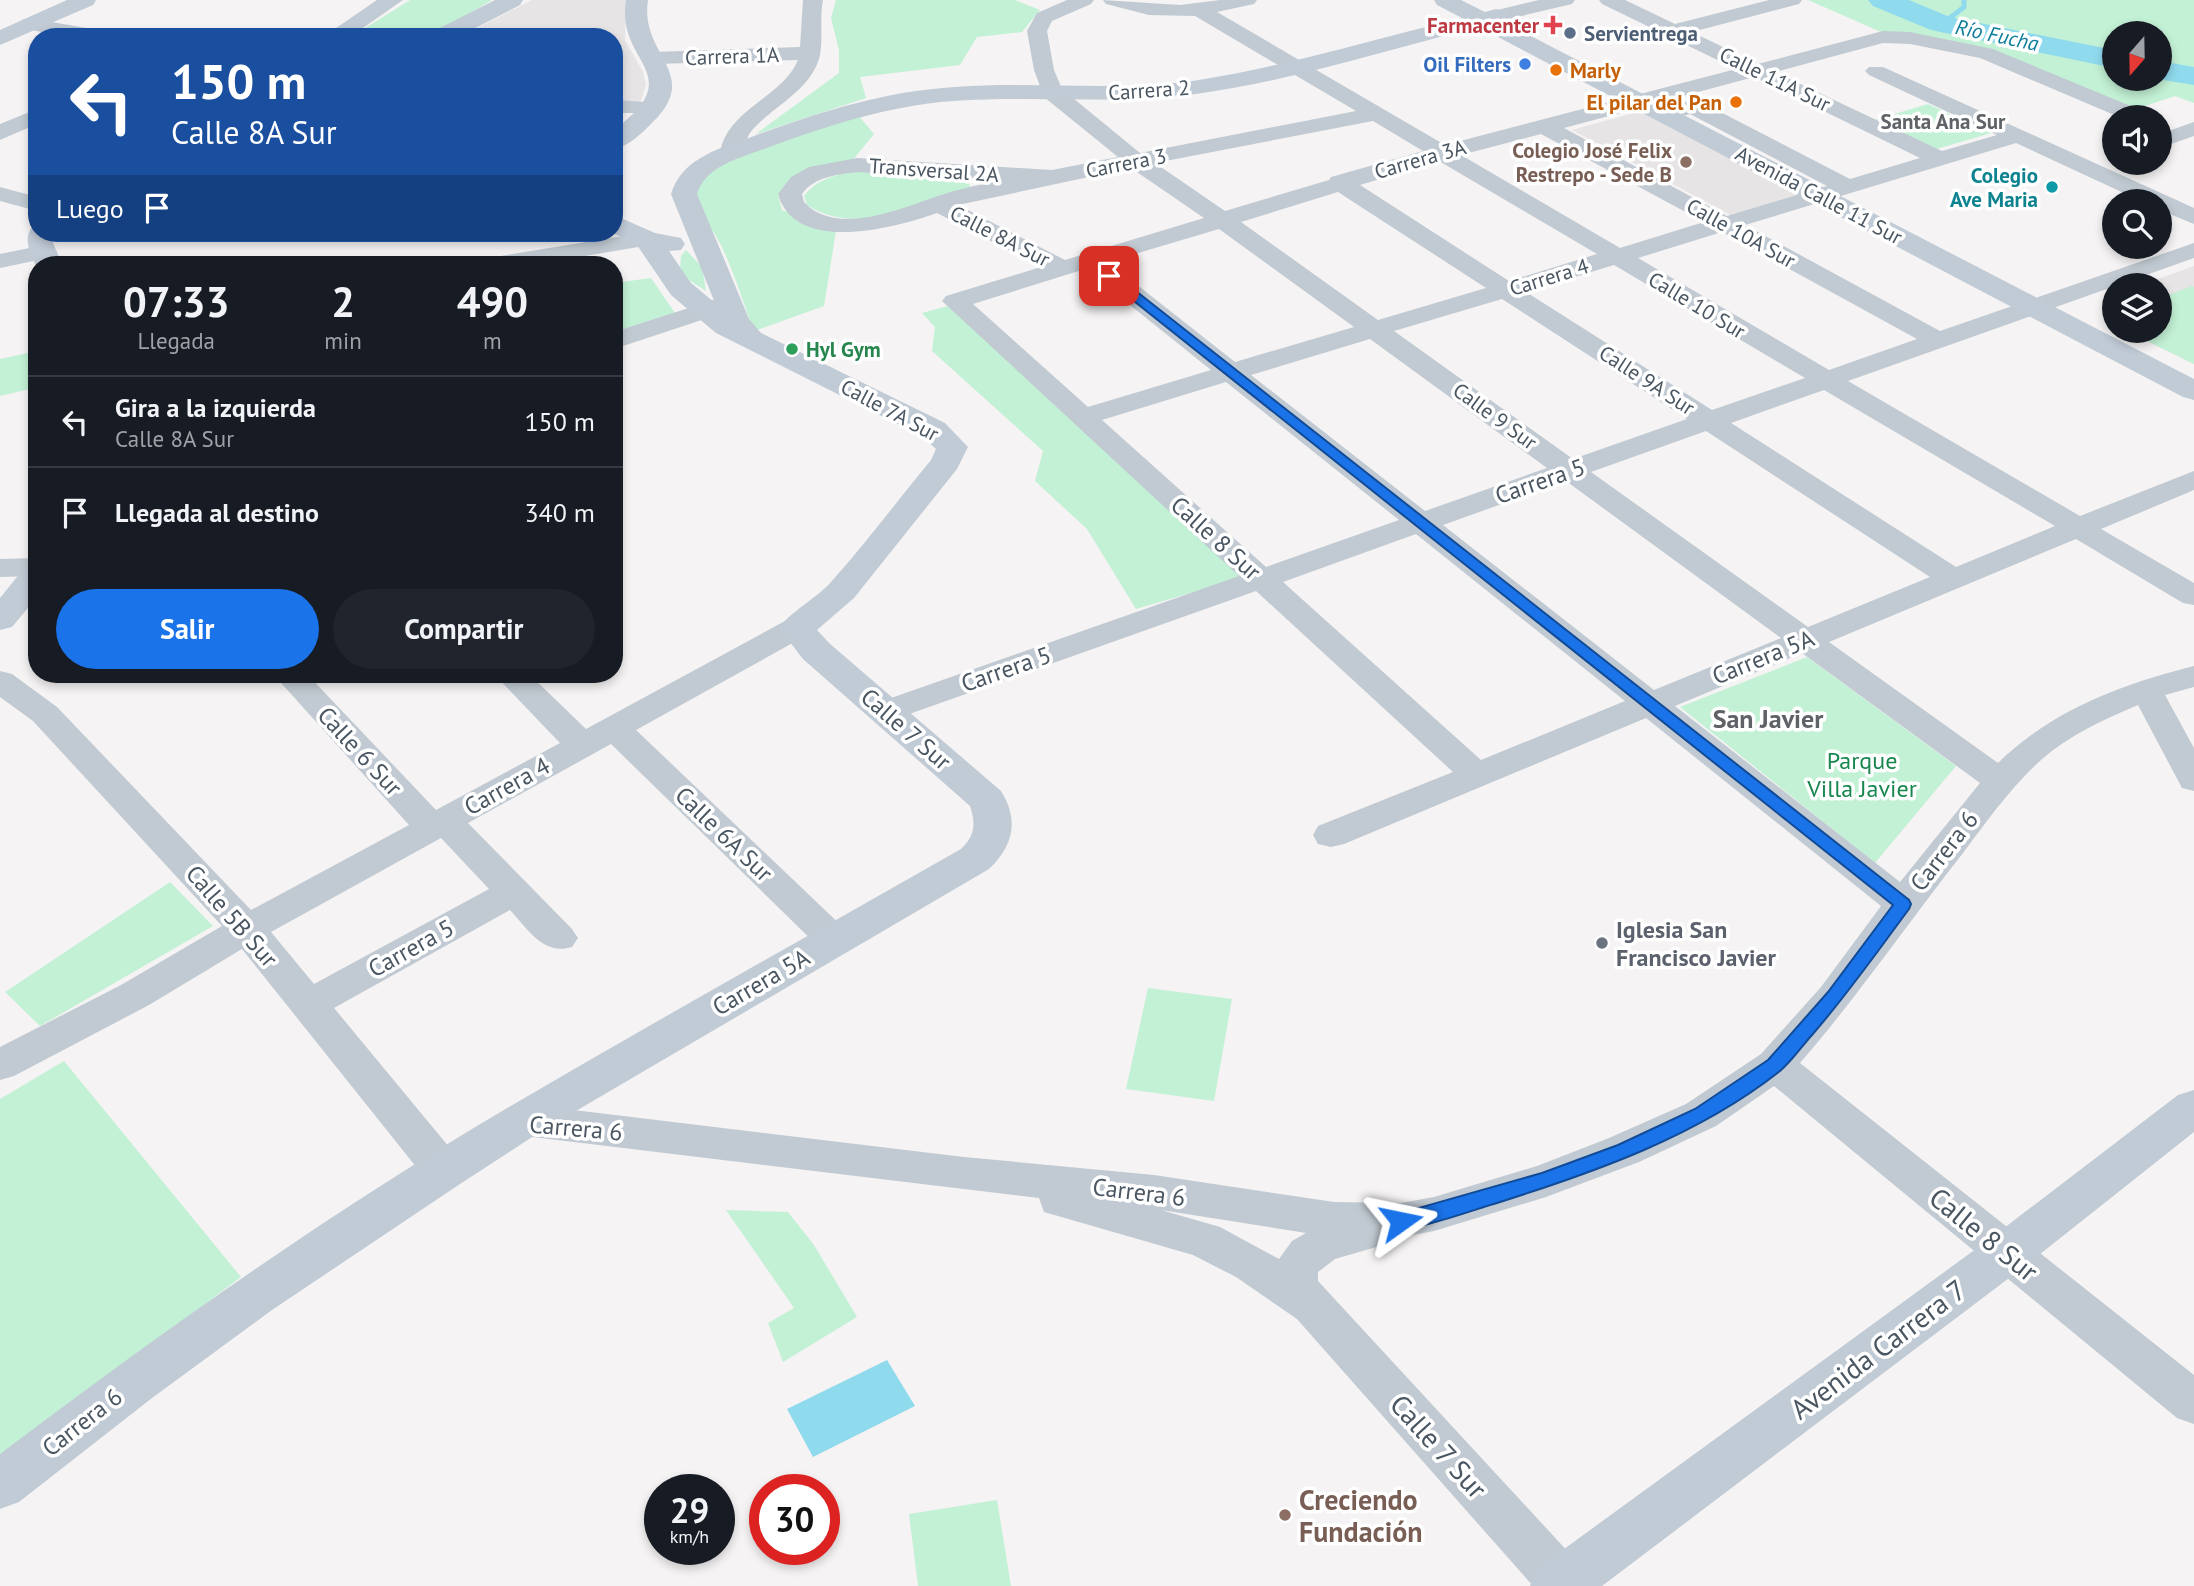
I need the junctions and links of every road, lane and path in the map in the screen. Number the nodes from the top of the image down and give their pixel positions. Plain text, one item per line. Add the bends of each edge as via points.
1 (85, 0) edge
2 (392, 0) edge
3 (512, 0) edge
4 (637, 0) edge
5 (813, 0) edge
6 (1084, 0) edge
7 (1113, 0) edge
8 (1247, 0) edge
9 (1445, 0) edge
10 (1464, 0) edge
11 (1565, 0) edge
12 (1609, 0) edge
13 (1792, 0) edge
14 (1201, 11) junction
15 (1489, 18) junction
16 (29, 24) junction
17 (52, 28) edge
18 (348, 28) edge
19 (458, 28) edge
20 (1673, 31) junction
21 (0, 38) edge
22 (810, 53) junction
23 (653, 58) junction
24 (1295, 66) junction
25 (1755, 70) junction
26 (1876, 71) dead end
27 (1052, 92) junction
28 (1646, 99) junction
29 (2109, 105) edge
30 (623, 106) edge
31 (652, 108) junction
32 (1376, 114) junction
33 (28, 120) edge
34 (1544, 126) junction
35 (0, 133) edge
36 (623, 134) edge
37 (2017, 136) junction
38 (731, 153) junction
39 (1441, 153) junction
40 (1940, 159) junction
41 (2102, 159) edge
42 (1138, 162) junction
43 (2082, 166) junction
44 (1053, 177) junction
45 (1339, 182) junction
46 (1834, 191) junction
47 (0, 194) edge
48 (28, 202) edge
49 (28, 204) edge
50 (937, 204) junction
51 (0, 208) edge
52 (693, 216) junction
53 (2194, 217) edge
54 (1221, 219) junction
55 (880, 222) joint
56 (1724, 224) junction
57 (623, 228) edge
58 (646, 239) junction
59 (45, 250) edge
60 (2194, 250) edge
61 (543, 256) edge
62 (673, 256) junction
63 (710, 256) junction
64 (1616, 257) junction
65 (0, 261) edge
66 (1076, 264) junction
67 (1506, 290) junction
68 (955, 301) joint
69 (2041, 304) junction
70 (717, 307) junction
71 (1375, 329) junction
72 (623, 338) edge
73 (1938, 340) junction
74 (1231, 373) junction
75 (2194, 375) edge
76 (1825, 380) junction
77 (2194, 391) edge
78 (1082, 417) junction
79 (1710, 421) junction
80 (948, 441) joint
81 (1570, 470) junction
82 (2194, 480) edge
83 (1421, 523) junction
84 (2078, 528) junction
85 (28, 567) edge
86 (0, 568) edge
87 (1261, 579) junction
88 (1954, 579) junction
89 (2194, 596) edge
90 (796, 628) junction
91 (1805, 640) junction
92 (2194, 676) edge
93 (0, 681) edge
94 (298, 683) edge
95 (519, 683) edge
96 (2146, 690) junction
97 (1650, 704) junction
98 (887, 711) junction
99 (614, 727) junction
100 (582, 745) junction
101 (1477, 775) junction
102 (2194, 780) edge
103 (2000, 781) junction
104 (438, 824) junction
105 (1331, 835) dead end
106 (992, 840) joint
107 (513, 892) junction
108 (1903, 904) junction
109 (247, 929) junction
110 (559, 938) dead end
111 (834, 940) junction
112 (308, 1005) junction
113 (0, 1065) edge
114 (1775, 1065) junction
115 (2194, 1107) edge
116 (524, 1120) junction
117 (444, 1171) junction
118 (973, 1174) junction
119 (1154, 1192) junction
120 (1401, 1221) junction
121 (1205, 1240) junction
122 (2008, 1252) junction
123 (1311, 1306) junction
124 (2194, 1403) edge
125 (0, 1485) edge
126 (1562, 1585) edge

1 - 16 street
2 - 18 street
3 - 19 street
4 - 23 street, Carrera 1A via 635,25
5 - 22 street
6 - 27 street via 1040,21 1037,32
7 - 14 street via 1163,13
8 - 14 street
9 - 15 street, Avenida Calle 11 Sur
10 - 15 street, Avenida Calle 11 Sur
11 - 15 street, Carrera 2
12 - 20 street, Calle 11A Sur
13 - 20 street
14 - 24 street, Calle 10 Sur
15 - 24 street, Carrera 2
15 - 28 street, Avenida Calle 11 Sur
16 - 17 street
16 - 21 street
20 - 25 street, Calle 11A Sur
22 - 23 street, Carrera 1A
22 - 38 street via 799,78 737,136
23 - 31 street, Carrera 1A via 662,83
24 - 27 street, Carrera 2 via 1193,87
24 - 32 street, Calle 10 Sur
25 - 28 street, Carrera 3A
25 - 29 street, Carrera 3A via 1891,36 1986,53
25 - 40 street, Calle 11A Sur
26 - 37 street
27 - 38 street, Carrera 2 via 957,94 876,104
27 - 42 street, Calle 9 Sur
28 - 34 street, Carrera 3A
28 - 46 street, Avenida Calle 11 Sur
28 - 46 street, Avenida Calle 11 Sur via 1680,110
30 - 31 street
31 - 36 street
32 - 39 street, Calle 10 Sur
32 - 42 street, Carrera 3
33 - 35 street
34 - 39 street, Carrera 3A
34 - 56 street, Calle 10A Sur
37 - 40 street, Carrera 4
37 - 43 street
38 - 52 street via 700,170 684,187
39 - 45 street, Carrera 3A
39 - 64 street, Calle 10 Sur
40 - 46 street, Carrera 4
41 - 43 street
42 - 44 street, Carrera 3
42 - 54 street, Calle 9 Sur
43 - 53 street
44 - 50 street, Carrera 3
44 - 55 street, Transversal 2A via 879,164 817,172 799,182 790,194 799,212 836,223
45 - 54 street, Carrera 3A
45 - 67 street, Calle 9A Sur
46 - 56 street, Carrera 4
46 - 69 street, Avenida Calle 11 Sur
47 - 48 street
49 - 51 street
50 - 55 street, Carrera 3
50 - 66 street, Calle 8A Sur
52 - 62 street
52 - 63 street
54 - 66 street, Carrera 3A
54 - 71 street, Calle 9 Sur
56 - 64 street, Carrera 4
56 - 73 street, Calle 10A Sur
57 - 58 street
58 - 61 street
58 - 62 street, Calle 7A Sur
59 - 65 street
60 - 69 street, Carrera 5
62 - 63 street
62 - 70 street, Calle 7A Sur via 681,289
63 - 70 street
64 - 67 street, Carrera 4
64 - 76 street, Calle 10 Sur
66 - 68 street, Carrera 3A
66 - 74 street, Calle 8A Sur
67 - 71 street, Carrera 4
67 - 79 street, Calle 9A Sur
68 - 78 street, Calle 8 Sur
69 - 73 street, Carrera 5
69 - 75 street, Avenida Calle 11 Sur
69 - 77 street, Avenida Calle 11 Sur
70 - 72 street
70 - 80 street, Calle 7A Sur via 726,327
71 - 74 street, Carrera 4
71 - 81 street, Calle 9 Sur
73 - 76 street, Carrera 5
74 - 78 street, Carrera 4
74 - 83 street, Calle 8A Sur
76 - 79 street, Carrera 5
76 - 84 street, Calle 10 Sur
78 - 87 street, Calle 8 Sur
79 - 81 street, Carrera 5
79 - 88 street, Calle 9A Sur
80 - 90 street, Carrera 4 via 952,447 946,462 842,591
81 - 83 street, Carrera 5
81 - 91 street, Calle 9 Sur
82 - 84 street, Carrera 5A
83 - 87 street, Carrera 5
83 - 97 street, Calle 8A Sur
84 - 88 street, Carrera 5A
84 - 89 street, Calle 10 Sur
85 - 86 street
87 - 98 street, Carrera 5
87 - 101 street, Calle 8 Sur
88 - 91 street, Carrera 5A
90 - 98 street, Calle 7 Sur via 816,651
90 - 99 street, Carrera 4
91 - 97 street, Carrera 5A
91 - 103 street, Calle 9 Sur
92 - 96 street, Carrera 6
93 - 109 street, Calle 5B Sur via 45,714
94 - 104 street, Calle 6 Sur
95 - 100 street
96 - 102 street
96 - 103 street, Carrera 6 via 2065,727 2030,751
97 - 101 street, Carrera 5A
97 - 108 street, Calle 8A Sur
98 - 106 street, Calle 7 Sur via 987,800 995,816
99 - 100 street, Carrera 4
99 - 111 street, Calle 6A Sur
100 - 104 street, Carrera 4
101 - 105 street, Carrera 5A
103 - 108 street, Carrera 6
104 - 107 street, Calle 6 Sur
104 - 109 street, Carrera 4
106 - 111 street, Carrera 5A via 975,859
107 - 110 street, Calle 6 Sur
107 - 112 street, Carrera 5
108 - 114 street, Carrera 6 via 1835,997
109 - 112 street, Calle 5B Sur
109 - 113 street, Carrera 4 via 124,1001
111 - 116 street, Carrera 5A
112 - 117 street, Calle 5B Sur
114 - 120 street, Carrera 6 via 1701,1115 1624,1150 1546,1180
114 - 122 street, Calle 8 Sur
115 - 122 street, Avenida Carrera 7
116 - 117 street, Carrera 6
116 - 118 street, Carrera 6
117 - 125 street, Carrera 6 via 254,1295
118 - 119 street, Carrera 6
118 - 121 street, Calle 7 Sur
119 - 120 street, Carrera 6 via 1334,1220
119 - 121 street, Calle 7 Sur
120 - 123 street, Calle 7 Sur via 1314,1249 1300,1258 1293,1278
121 - 123 street, Calle 7 Sur via 1252,1264
122 - 124 street, Calle 8 Sur
122 - 126 street, Avenida Carrera 7
123 - 126 street, Calle 7 Sur

